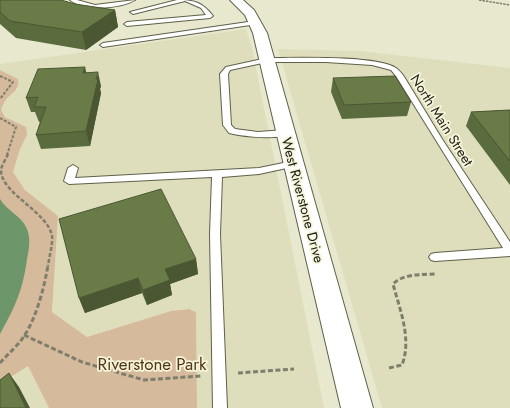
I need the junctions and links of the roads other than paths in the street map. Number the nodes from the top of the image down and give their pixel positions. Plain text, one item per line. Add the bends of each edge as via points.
1 (74, 0) edge
2 (132, 0) edge
3 (186, 0) edge
4 (236, 0) edge
5 (133, 12) dead end
6 (255, 23) junction
7 (127, 24) dead end
8 (103, 45) dead end
9 (267, 60) junction
10 (285, 133) junction
11 (293, 164) junction
12 (73, 168) dead end
13 (217, 174) junction
14 (510, 251) edge
15 (435, 257) dead end
16 (220, 408) edge
17 (357, 408) edge

1 - 2 lane via 85,6 95,7
3 - 5 lane
3 - 7 lane via 203,7 210,16
4 - 6 street, West Riverstone Drive via 250,13
6 - 8 lane via 133,38
6 - 9 street, West Riverstone Drive
9 - 10 street, West Riverstone Drive
9 - 10 lane, North Main Street via 228,68 224,74 227,125 232,131 258,135
9 - 14 lane, North Main Street via 360,61 393,69
10 - 11 street, West Riverstone Drive
11 - 13 lane via 259,171
11 - 17 street, West Riverstone Drive
12 - 13 lane via 69,181
13 - 16 lane via 215,234
14 - 15 lane

